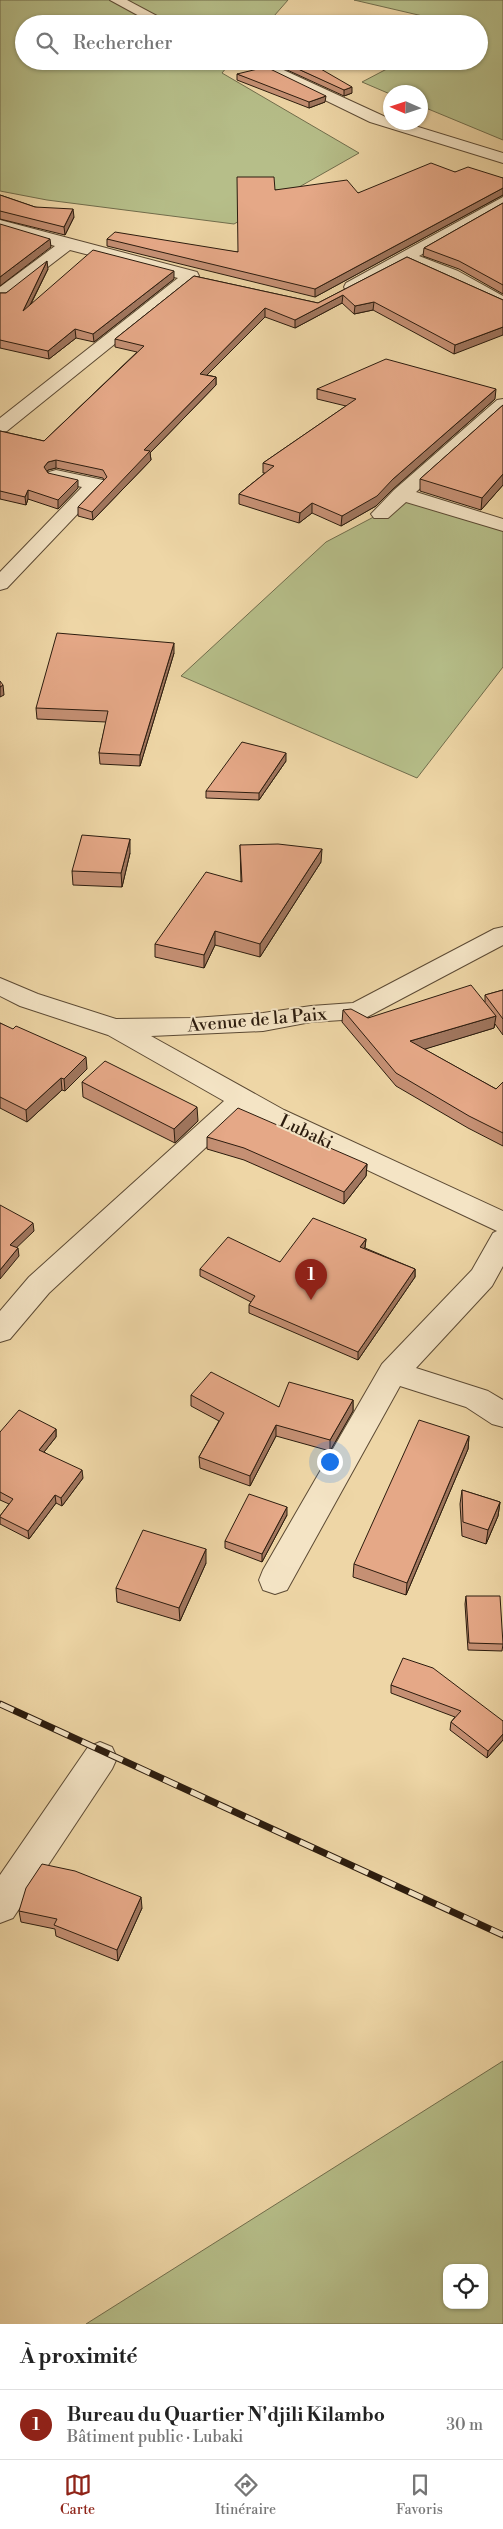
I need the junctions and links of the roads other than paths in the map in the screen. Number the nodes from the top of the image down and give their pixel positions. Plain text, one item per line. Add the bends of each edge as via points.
1 (117, 0) edge
2 (147, 15) edge
3 (271, 70) edge
4 (503, 158) edge
5 (503, 202) edge
6 (0, 225) edge
7 (67, 244) junction
8 (406, 257) junction
9 (191, 276) junction
10 (210, 280) edge
11 (341, 293) edge
12 (0, 295) edge
13 (503, 303) edge
14 (503, 404) edge
15 (0, 427) edge
16 (56, 476) edge
17 (401, 494) junction
18 (381, 514) dead end
19 (499, 520) edge
20 (0, 584) edge
21 (503, 935) edge
22 (0, 986) edge
23 (115, 1028) junction
24 (241, 1100) junction
25 (503, 1224) edge
26 (503, 1240) edge
27 (0, 1331) edge
28 (393, 1372) junction
29 (503, 1415) edge
30 (275, 1580) dead end
31 (100, 1758) dead end
32 (0, 1906) edge

1 - 2 street
3 - 4 street via 375,118
5 - 8 street
6 - 7 street
7 - 9 street
7 - 12 street
8 - 11 street
8 - 13 street via 452,275
9 - 10 street
9 - 15 street
14 - 17 street
16 - 20 street via 96,484
17 - 18 street
17 - 19 street
21 - 23 street, Avenue de la Paix via 358,1011 194,1027
22 - 23 street, Avenue de la Paix via 28,1000
23 - 24 street, Lubaki
24 - 25 street, Lubaki
24 - 27 street via 40,1286
26 - 28 street via 482,1278
28 - 29 street via 477,1399
28 - 30 street
31 - 32 street

